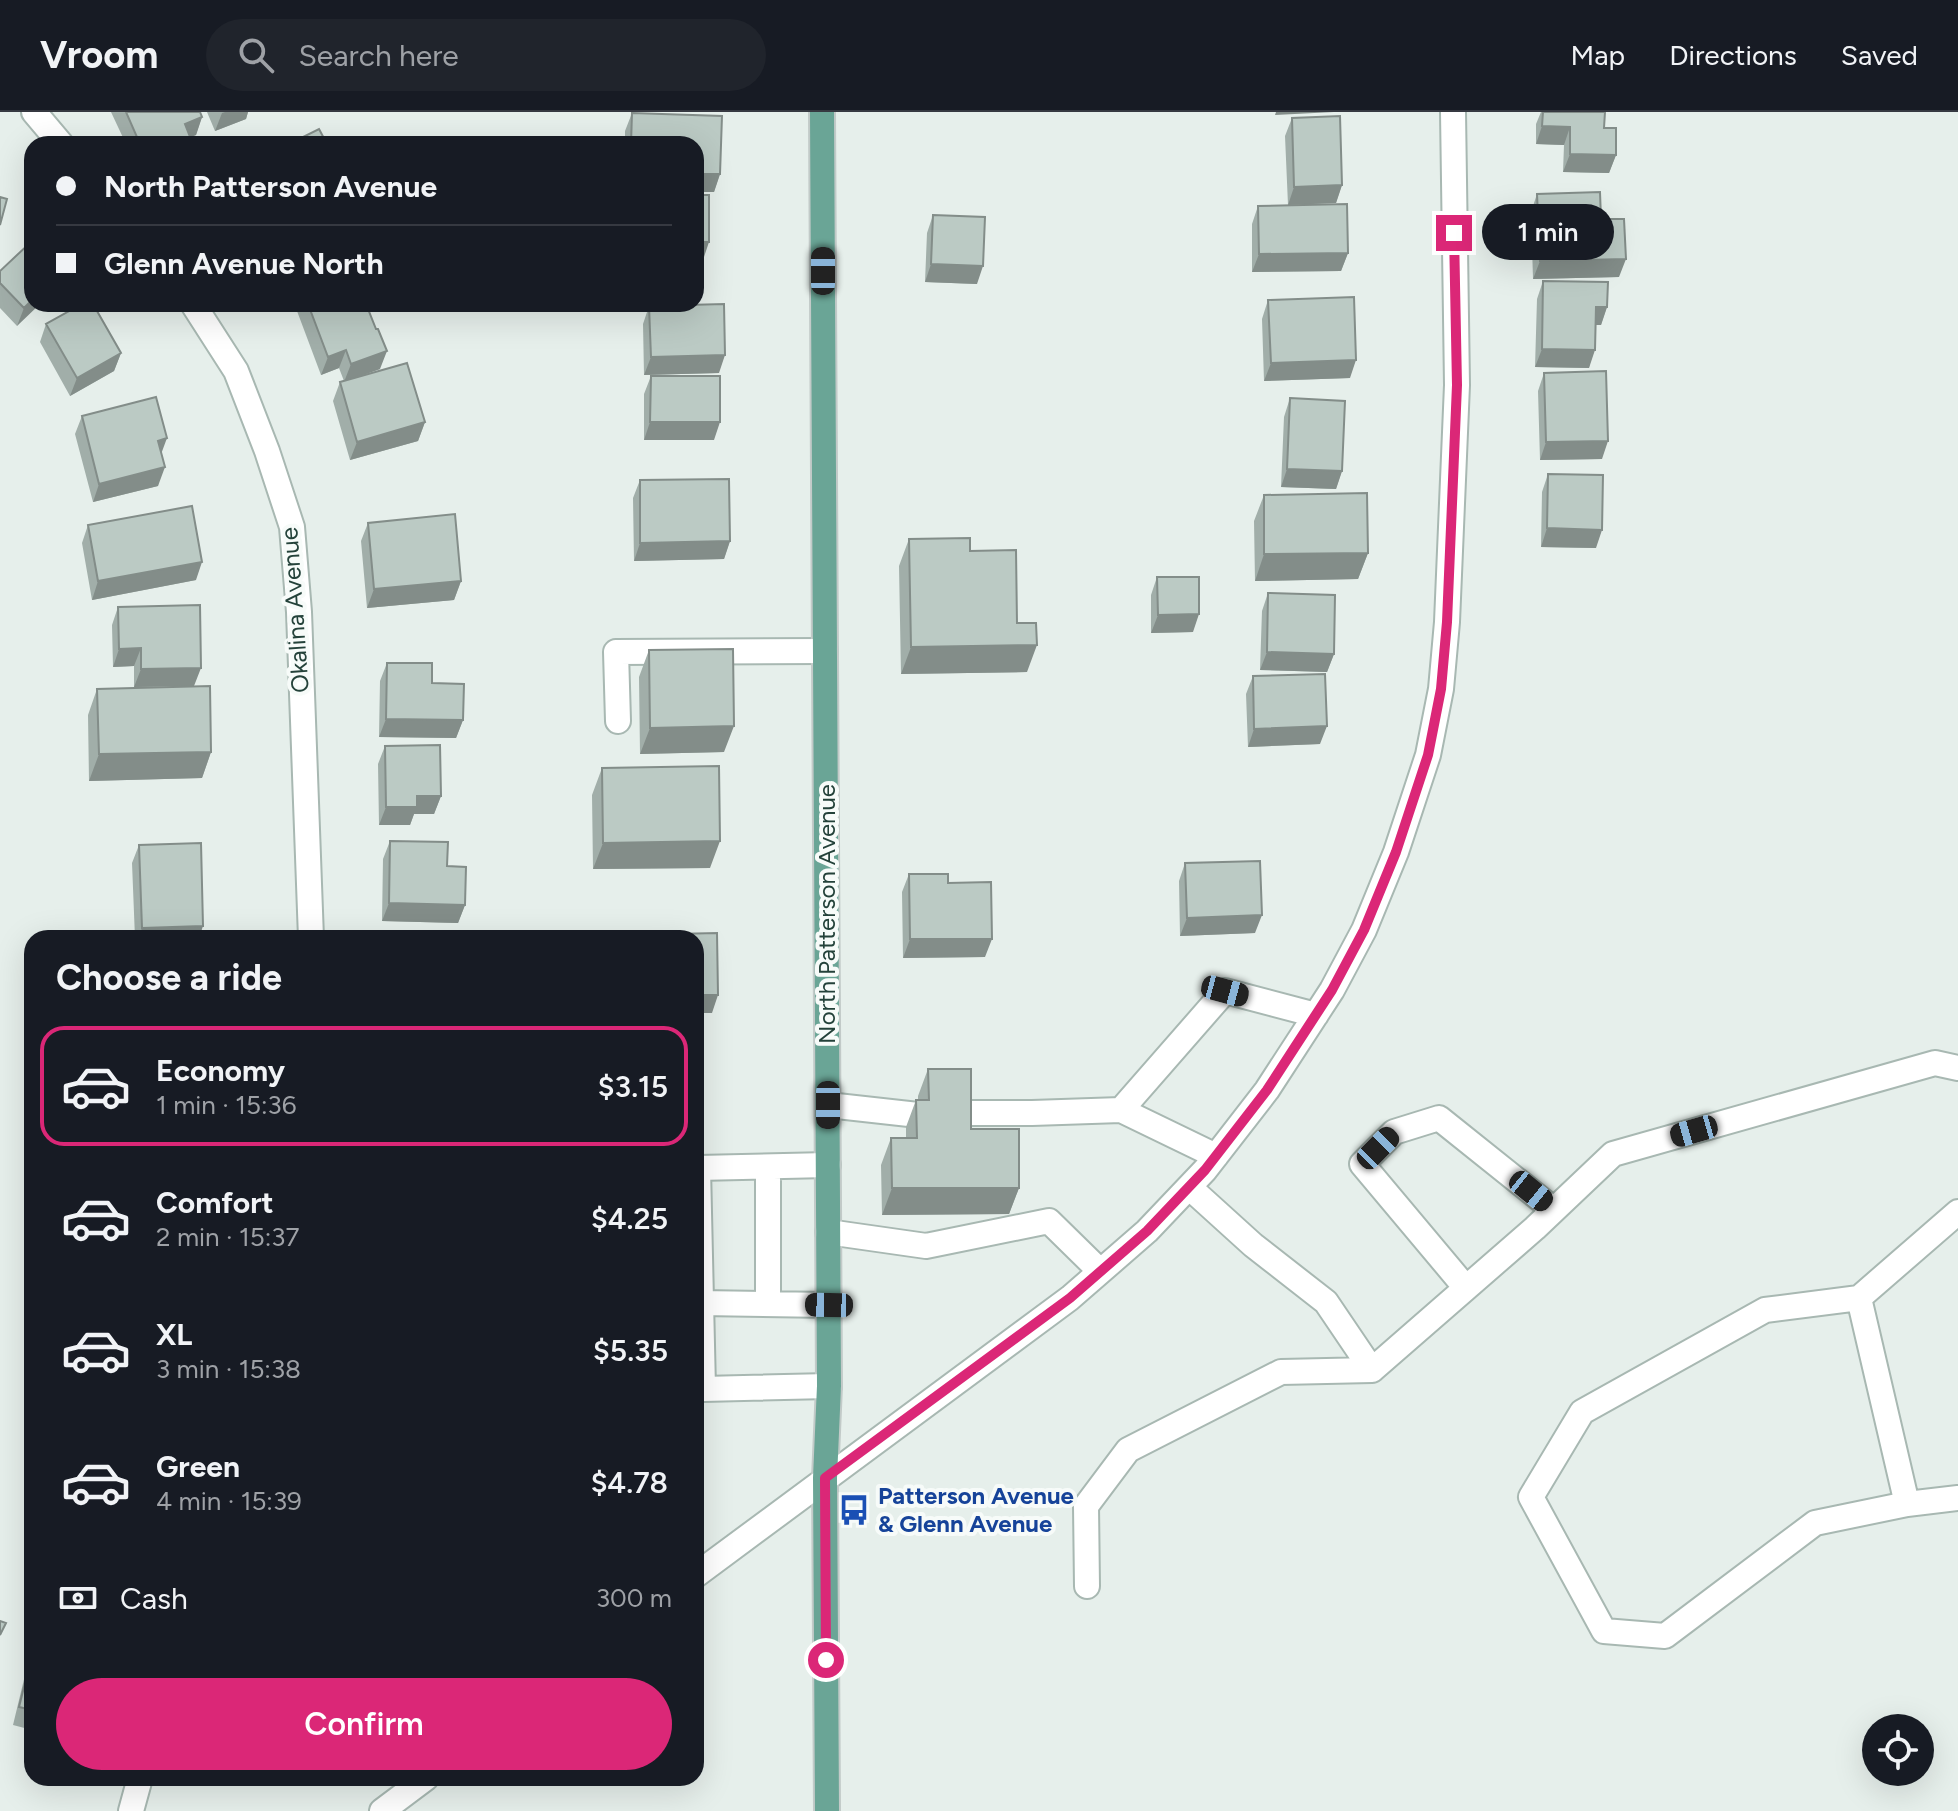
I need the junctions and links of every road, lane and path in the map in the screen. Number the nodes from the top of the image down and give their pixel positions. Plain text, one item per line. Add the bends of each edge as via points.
1 (34, 112) edge
2 (822, 112) edge
3 (1453, 112) edge
4 (54, 136) edge
5 (198, 312) edge
6 (825, 651) junction
7 (618, 721) dead end
8 (311, 930) edge
9 (1316, 1015) junction
10 (1958, 1068) edge
11 (828, 1105) junction
12 (1121, 1110) junction
13 (961, 1113) edge
14 (918, 1115) edge
15 (1216, 1156) junction
16 (828, 1165) junction
17 (768, 1167) junction
18 (704, 1168) edge
19 (1189, 1187) junction
20 (1554, 1210) junction
21 (1958, 1212) edge
22 (828, 1232) junction
23 (1100, 1271) junction
24 (1466, 1288) junction
25 (1859, 1298) junction
26 (704, 1303) edge
27 (768, 1304) junction
28 (829, 1305) junction
29 (1372, 1370) junction
30 (829, 1386) junction
31 (704, 1389) edge
32 (825, 1478) junction
33 (1958, 1498) edge
34 (1907, 1504) junction
35 (704, 1569) edge
36 (1087, 1586) dead end
37 (138, 1786) edge
38 (415, 1786) edge
39 (131, 1811) edge
40 (382, 1811) edge
41 (827, 1811) edge

1 - 4 street
2 - 6 main road, North Patterson Avenue
3 - 9 street via 1457,385 1441,689 1428,755 1396,852 1364,930
5 - 8 street, Okalina Avenue via 236,371 292,527
6 - 7 street via 616,652
6 - 11 main road, North Patterson Avenue
9 - 12 street via 1225,991
9 - 15 street
10 - 20 street via 1935,1063 1613,1154
11 - 14 street
11 - 16 main road, North Patterson Avenue
12 - 13 street
12 - 15 street
15 - 19 street
16 - 17 street
16 - 22 main road, North Patterson Avenue
17 - 18 street
17 - 27 street
19 - 23 street
19 - 29 street via 1326,1302
20 - 24 street
20 - 24 street via 1439,1118 1394,1132 1362,1164
21 - 25 street
22 - 23 street via 926,1246 1049,1221
22 - 28 main road, North Patterson Avenue
23 - 32 street
24 - 29 street
25 - 34 street
25 - 34 street via 1765,1310 1582,1412 1531,1497 1604,1631 1665,1636 1815,1523
26 - 27 street
27 - 28 street
28 - 30 main road, North Patterson Avenue
29 - 36 street via 1281,1372 1128,1450 1086,1506
30 - 31 street
30 - 32 main road, North Patterson Avenue
32 - 35 street
32 - 41 main road, North Patterson Avenue
33 - 34 street
37 - 39 street
38 - 40 street

